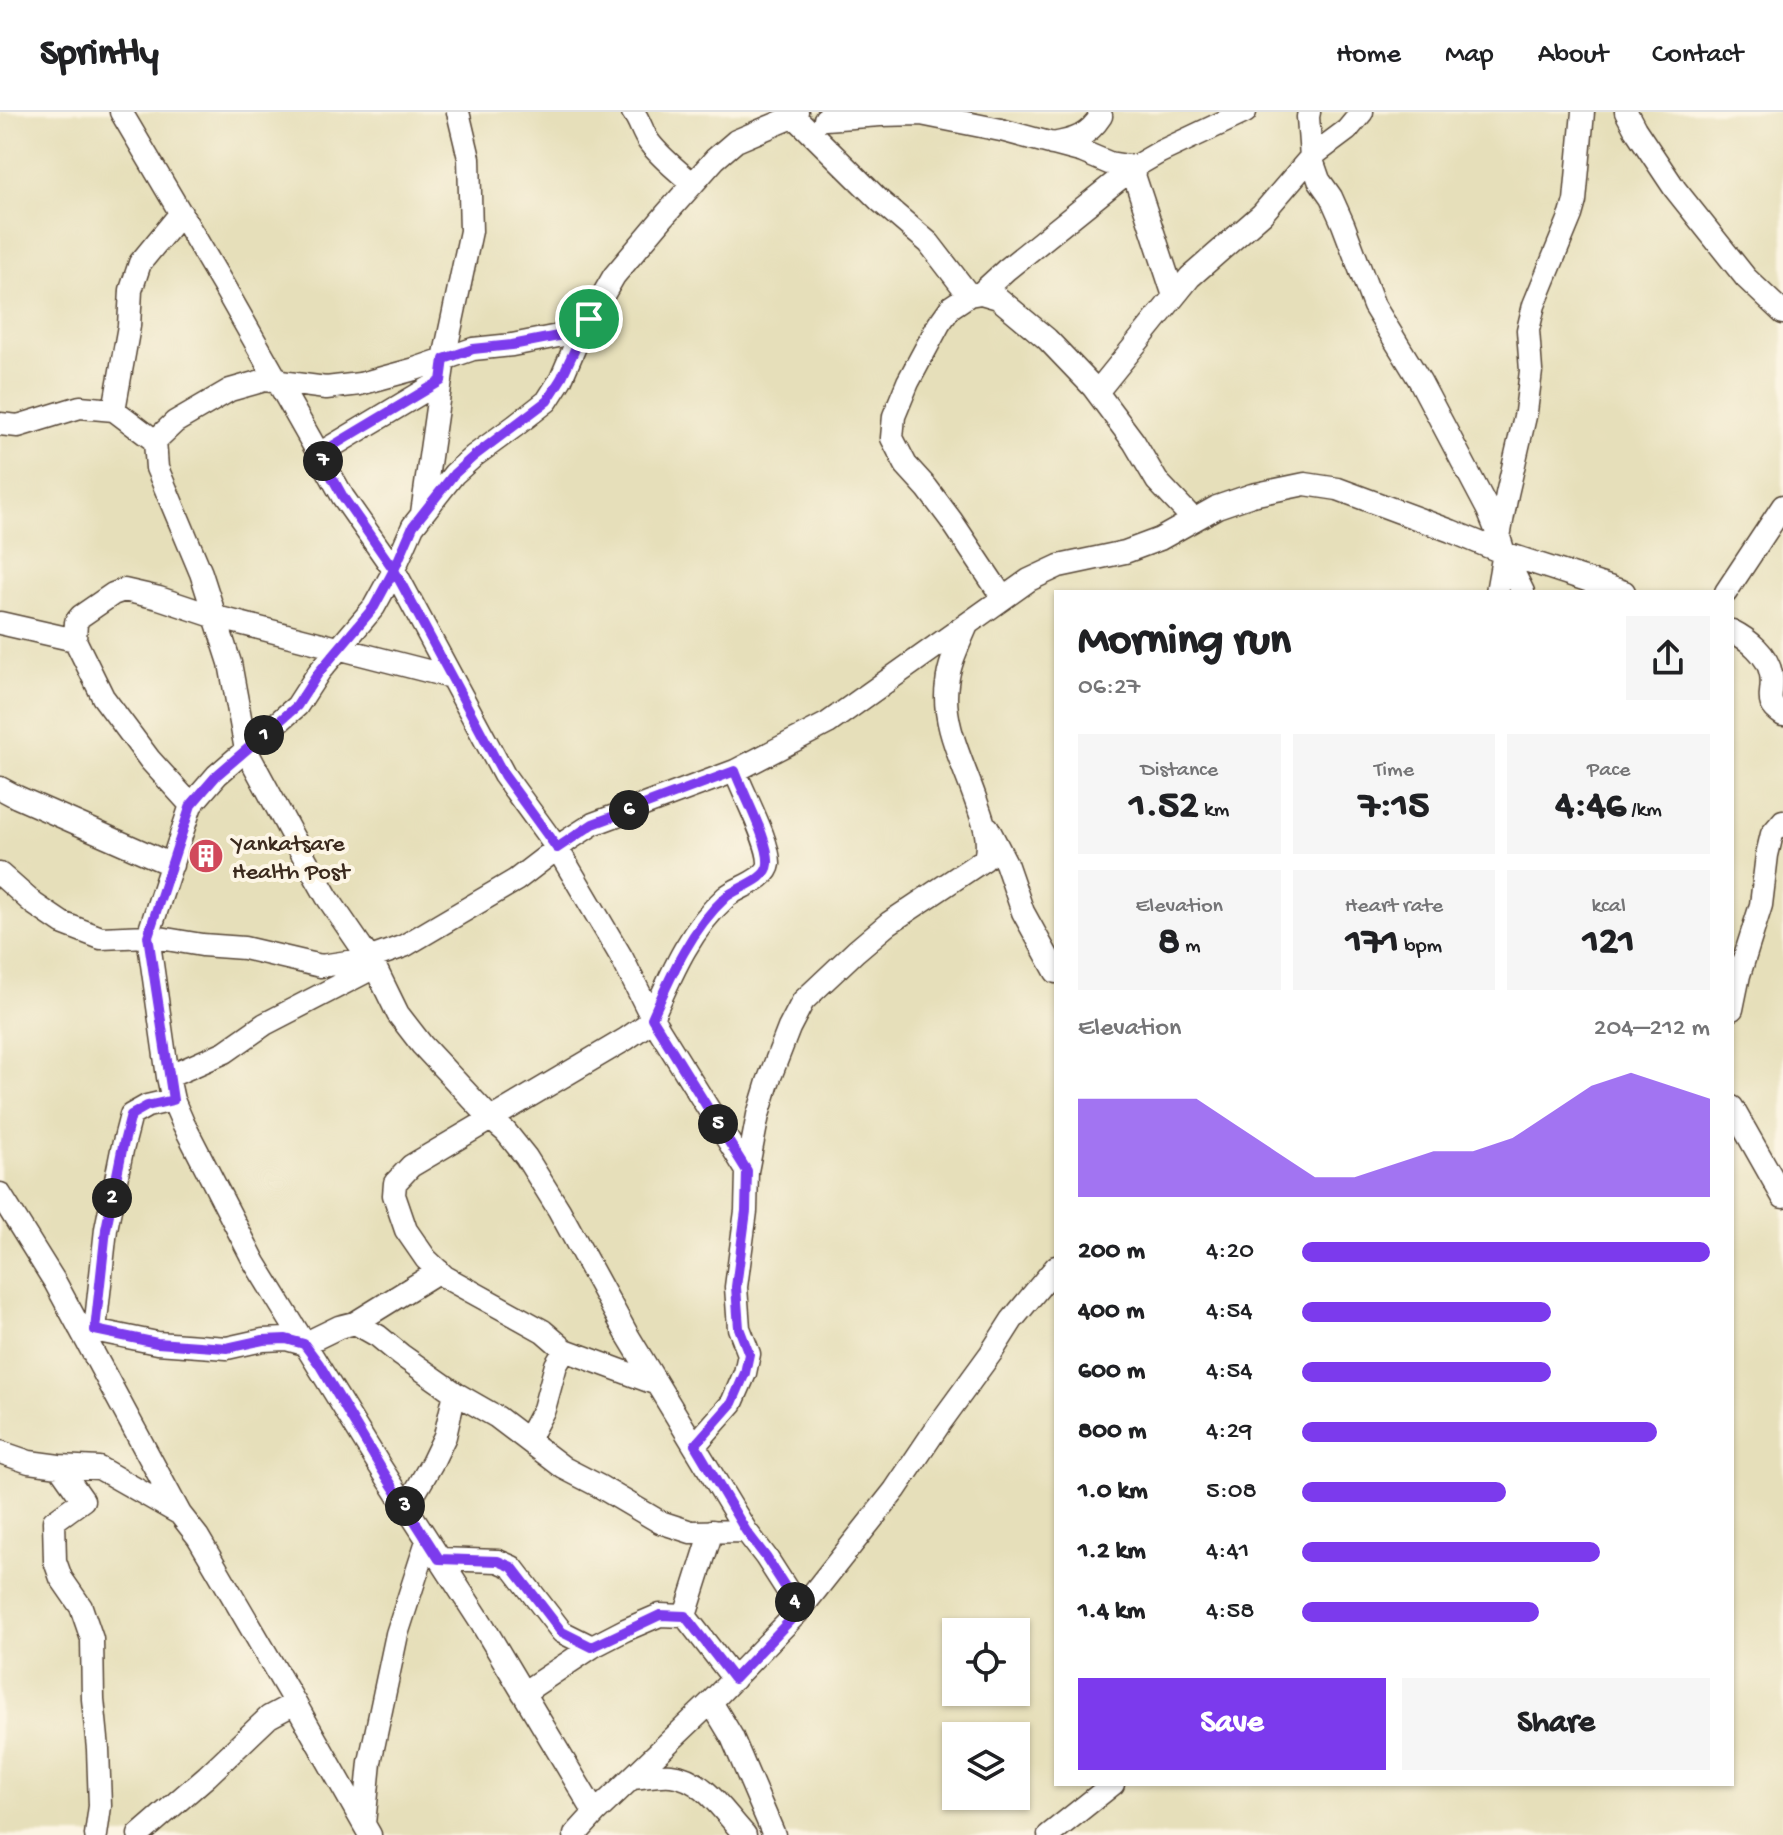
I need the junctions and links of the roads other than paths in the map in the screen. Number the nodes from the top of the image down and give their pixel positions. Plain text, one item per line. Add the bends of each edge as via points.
1 (121, 112) edge
2 (458, 112) edge
3 (633, 112) edge
4 (1099, 112) edge
5 (1245, 112) edge
6 (1309, 112) edge
7 (1362, 112) edge
8 (1583, 112) edge
9 (1626, 112) edge
10 (793, 114) edge
11 (825, 116) edge
12 (1052, 144) junction
13 (824, 147) junction
14 (1311, 157) junction
15 (1133, 168) junction
16 (693, 184) junction
17 (181, 213) junction
18 (975, 294) junction
19 (1174, 296) junction
20 (1783, 313) edge
21 (589, 319) junction
22 (442, 370) junction
23 (278, 382) junction
24 (1097, 392) junction
25 (114, 410) junction
26 (0, 424) edge
27 (155, 441) junction
28 (319, 454) junction
29 (1783, 506) edge
30 (422, 514) junction
31 (1194, 520) junction
32 (1502, 545) junction
33 (394, 570) junction
34 (1497, 590) edge
35 (1522, 590) edge
36 (1619, 590) edge
37 (1727, 590) edge
38 (1003, 598) junction
39 (216, 617) junction
40 (0, 623) edge
41 (967, 625) junction
42 (1734, 632) edge
43 (75, 640) junction
44 (339, 649) junction
45 (451, 677) junction
46 (1783, 715) edge
47 (246, 750) junction
48 (735, 771) junction
49 (0, 788) edge
50 (191, 805) junction
51 (983, 820) junction
52 (1779, 833) edge
53 (557, 848) junction
54 (172, 865) junction
55 (0, 874) edge
56 (148, 936) junction
57 (372, 963) junction
58 (1054, 968) edge
59 (1734, 999) edge
60 (652, 1018) junction
61 (168, 1077) junction
62 (173, 1100) junction
63 (1734, 1111) edge
64 (492, 1120) junction
65 (747, 1171) junction
66 (0, 1194) edge
67 (1783, 1197) edge
68 (1054, 1269) edge
69 (439, 1271) junction
70 (355, 1323) junction
71 (87, 1328) junction
72 (304, 1344) junction
73 (565, 1350) junction
74 (657, 1384) junction
75 (455, 1393) junction
76 (528, 1439) junction
77 (695, 1445) junction
78 (0, 1452) edge
79 (59, 1466) junction
80 (406, 1508) junction
81 (180, 1514) junction
82 (712, 1531) junction
83 (746, 1531) junction
84 (433, 1550) junction
85 (800, 1610) junction
86 (685, 1616) junction
87 (592, 1647) junction
88 (734, 1679) junction
89 (523, 1693) junction
90 (711, 1702) junction
91 (295, 1703) junction
92 (632, 1778) junction
93 (1110, 1786) edge
94 (595, 1813) junction
95 (367, 1829) edge
96 (96, 1835) edge
97 (139, 1835) edge
98 (575, 1835) edge
99 (745, 1835) edge
100 (774, 1835) edge
101 (1049, 1835) edge

1 - 17 street
2 - 22 street via 469,158 471,231
3 - 16 street via 650,143
4 - 12 street via 1093,127 1074,140
5 - 15 street
6 - 14 street
7 - 14 street
8 - 32 street via 1575,201 1528,330 1531,371
9 - 20 street via 1675,189 1746,278
10 - 13 street
10 - 16 street via 736,141
11 - 12 street via 921,114
11 - 13 street
12 - 15 street
13 - 18 street via 929,243
14 - 19 street via 1262,214
14 - 32 street via 1374,306 1420,381
15 - 18 street
15 - 19 street
16 - 21 street via 614,276
17 - 23 street
17 - 25 street via 140,263 131,290
18 - 24 street via 998,298 1047,339
18 - 38 street via 951,307 939,324 908,382 894,416 892,438
19 - 24 street
21 - 22 street via 558,336 473,349
21 - 30 street via 547,401 454,474
22 - 23 street via 326,388
22 - 28 street
22 - 30 street
23 - 27 street via 265,380 230,390 175,422
23 - 28 street
24 - 31 street via 1157,481
25 - 26 street via 80,407 18,426
25 - 27 street
27 - 39 street via 157,468
28 - 33 street
29 - 37 street
30 - 33 street
31 - 32 street via 1252,495 1305,484 1338,489
31 - 38 street via 1125,552 1059,566
32 - 34 street
32 - 35 street
32 - 36 street
33 - 44 street via 374,607
33 - 45 street
38 - 41 street
39 - 43 street via 124,590 81,616
39 - 44 street
39 - 47 street
40 - 43 street
41 - 48 street via 828,723
41 - 51 street via 946,685 948,717
42 - 46 street via 1768,663 1770,700
43 - 50 street via 103,697
44 - 45 street
44 - 47 street via 297,706
45 - 53 street via 504,775
47 - 50 street
47 - 57 street via 327,897
48 - 53 street via 593,824
48 - 60 street via 767,846 769,866 765,874 727,896 698,930 672,971
49 - 54 street
50 - 54 street
51 - 58 street
51 - 65 street via 985,859 889,923 803,1001 768,1082
52 - 59 street via 1767,855 1761,905
53 - 57 street via 516,880
53 - 60 street
54 - 56 street
55 - 56 street via 62,923 101,938
56 - 57 street via 244,948 321,966
56 - 61 street
57 - 61 street via 225,1052
57 - 64 street via 398,1014
60 - 64 street
60 - 65 street
61 - 62 street
62 - 71 street via 131,1115
62 - 72 street via 255,1263
63 - 67 street
64 - 69 street via 411,1166 395,1183 406,1230
64 - 74 street via 526,1157
65 - 77 street via 736,1287 739,1328 749,1354 732,1403
66 - 71 street
68 - 85 street via 1012,1320 895,1490
69 - 70 street
69 - 73 street via 543,1331
70 - 72 street
70 - 75 street
71 - 72 street via 157,1343 227,1348 286,1339
71 - 81 street
72 - 80 street
73 - 74 street
73 - 76 street
74 - 77 street
75 - 76 street
75 - 80 street via 445,1436
76 - 82 street via 564,1468 660,1522 691,1532
77 - 83 street
78 - 79 street
79 - 81 street via 99,1468
79 - 96 street via 83,1500 54,1521 55,1561 92,1639 100,1806
80 - 84 street
81 - 91 street
82 - 83 street
82 - 86 street
83 - 85 street
84 - 87 street via 512,1567 562,1632
84 - 89 street
84 - 95 street via 397,1634 370,1762
85 - 88 street
86 - 87 street via 660,1615
86 - 88 street
87 - 89 street
88 - 90 street
89 - 94 street
90 - 92 street
90 - 100 street
91 - 95 street
91 - 97 street via 269,1717
92 - 94 street
92 - 99 street via 687,1777
93 - 101 street
94 - 98 street

